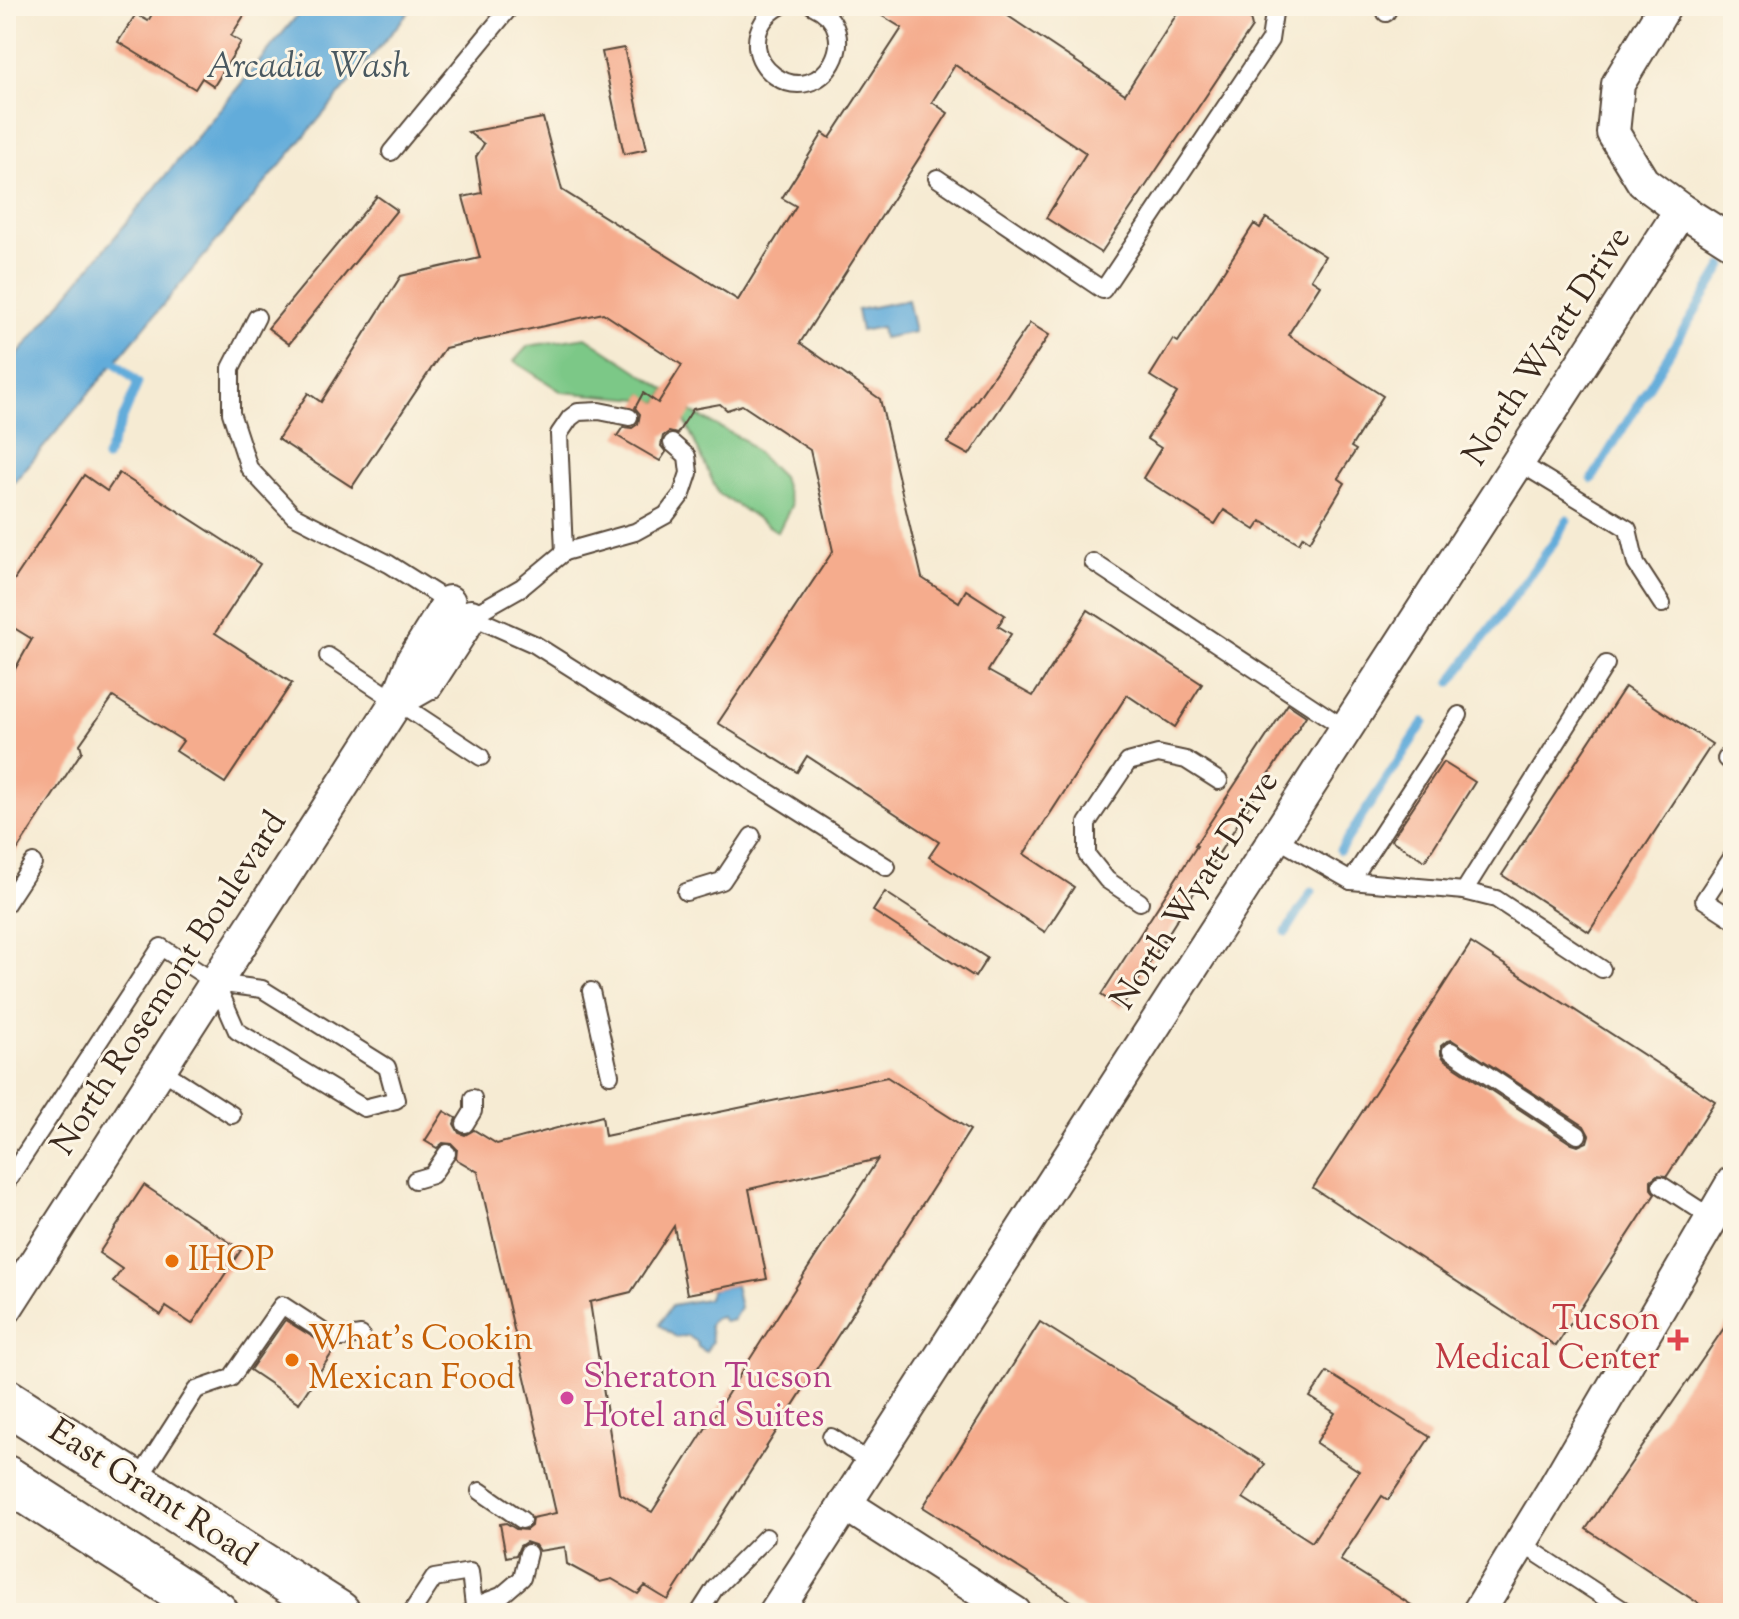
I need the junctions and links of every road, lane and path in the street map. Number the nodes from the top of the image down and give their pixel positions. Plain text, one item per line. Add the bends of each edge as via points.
1 (511, 6) edge
2 (781, 6) edge
3 (813, 6) edge
4 (1269, 6) edge
5 (1665, 6) edge
6 (391, 152) dead end
7 (937, 178) dead end
8 (1681, 210) junction
9 (1733, 243) edge
10 (257, 317) dead end
11 (629, 417) dead end
12 (672, 443) dead end
13 (1518, 462) junction
14 (564, 552) junction
15 (1093, 562) dead end
16 (1662, 604) dead end
17 (460, 609) junction
18 (328, 656) dead end
19 (1606, 664) dead end
20 (397, 701) junction
21 (1459, 715) dead end
22 (1346, 729) junction
23 (481, 757) dead end
24 (1219, 781) dead end
25 (752, 836) dead end
26 (1276, 838) junction
27 (1733, 856) edge
28 (33, 863) dead end
29 (887, 867) dead end
30 (1351, 881) junction
31 (1464, 891) junction
32 (686, 892) dead end
33 (1140, 902) dead end
34 (6, 904) edge
35 (1733, 919) edge
36 (1602, 969) dead end
37 (216, 983) junction
38 (591, 991) dead end
39 (1451, 1051) dead end
40 (160, 1069) junction
41 (610, 1075) dead end
42 (473, 1098) dead end
43 (232, 1115) dead end
44 (465, 1124) dead end
45 (1578, 1135) dead end
46 (447, 1153) dead end
47 (415, 1180) dead end
48 (1733, 1182) edge
49 (6, 1183) edge
50 (1661, 1185) dead end
51 (1722, 1225) edge
52 (6, 1308) edge
53 (361, 1335) dead end
54 (6, 1401) edge
55 (831, 1437) dead end
56 (872, 1463) junction
57 (6, 1478) edge
58 (136, 1483) junction
59 (480, 1491) dead end
60 (845, 1504) junction
61 (522, 1520) dead end
62 (766, 1537) dead end
63 (1521, 1543) junction
64 (528, 1553) dead end
65 (472, 1610) edge
66 (1012, 1612) edge
67 (216, 1613) edge
68 (338, 1613) edge
69 (411, 1613) edge
70 (699, 1613) edge
71 (775, 1613) edge
72 (1478, 1613) edge
73 (1628, 1613) edge

1 - 6 lane
2 - 3 lane via 764,20 757,46 769,72 794,83 821,77 836,56 836,30
4 - 7 lane via 1274,13 1270,40 1103,290
5 - 8 street, North Wyatt Drive via 1618,84 1613,133 1643,182
8 - 9 street, North Wyatt Drive
8 - 13 street, North Wyatt Drive
10 - 17 lane via 231,368 231,413 249,468 293,515 389,564
11 - 14 lane via 578,412 559,434
12 - 14 lane via 687,456 689,473 666,515 635,532
13 - 16 lane via 1628,529 1636,564
13 - 22 street, North Wyatt Drive
14 - 17 lane via 522,587
15 - 22 lane
17 - 20 street, North Rosemont Boulevard via 427,684
17 - 29 lane via 534,644
18 - 20 lane
19 - 31 lane
20 - 23 lane
20 - 37 street, North Rosemont Boulevard
21 - 30 lane
22 - 26 street, North Wyatt Drive
24 - 33 lane via 1186,760 1158,754 1128,762 1087,823 1087,855 1107,880
25 - 32 lane via 722,881
26 - 30 lane
26 - 56 street, North Wyatt Drive
27 - 35 lane via 1704,900
28 - 34 lane
30 - 31 lane
31 - 36 lane via 1496,899
37 - 37 lane via 237,1031 364,1108 396,1100 387,1067 262,989
37 - 40 street, North Rosemont Boulevard
37 - 49 lane via 161,947
38 - 41 lane
39 - 45 lane
40 - 43 lane
40 - 52 street, North Rosemont Boulevard
42 - 44 lane
46 - 47 lane via 432,1175
48 - 51 street
50 - 51 lane
51 - 63 street
53 - 58 lane via 328,1335 282,1305 231,1378 196,1390
54 - 58 main road, East Grant Road
55 - 56 lane
56 - 60 street, North Wyatt Drive
57 - 67 main road, East Grant Road
58 - 68 main road, East Grant Road
59 - 61 lane
60 - 66 street
60 - 71 street, North Wyatt Drive
62 - 70 lane via 715,1588
63 - 72 street
63 - 73 lane
64 - 65 lane via 522,1578
65 - 69 lane via 470,1572 434,1578

